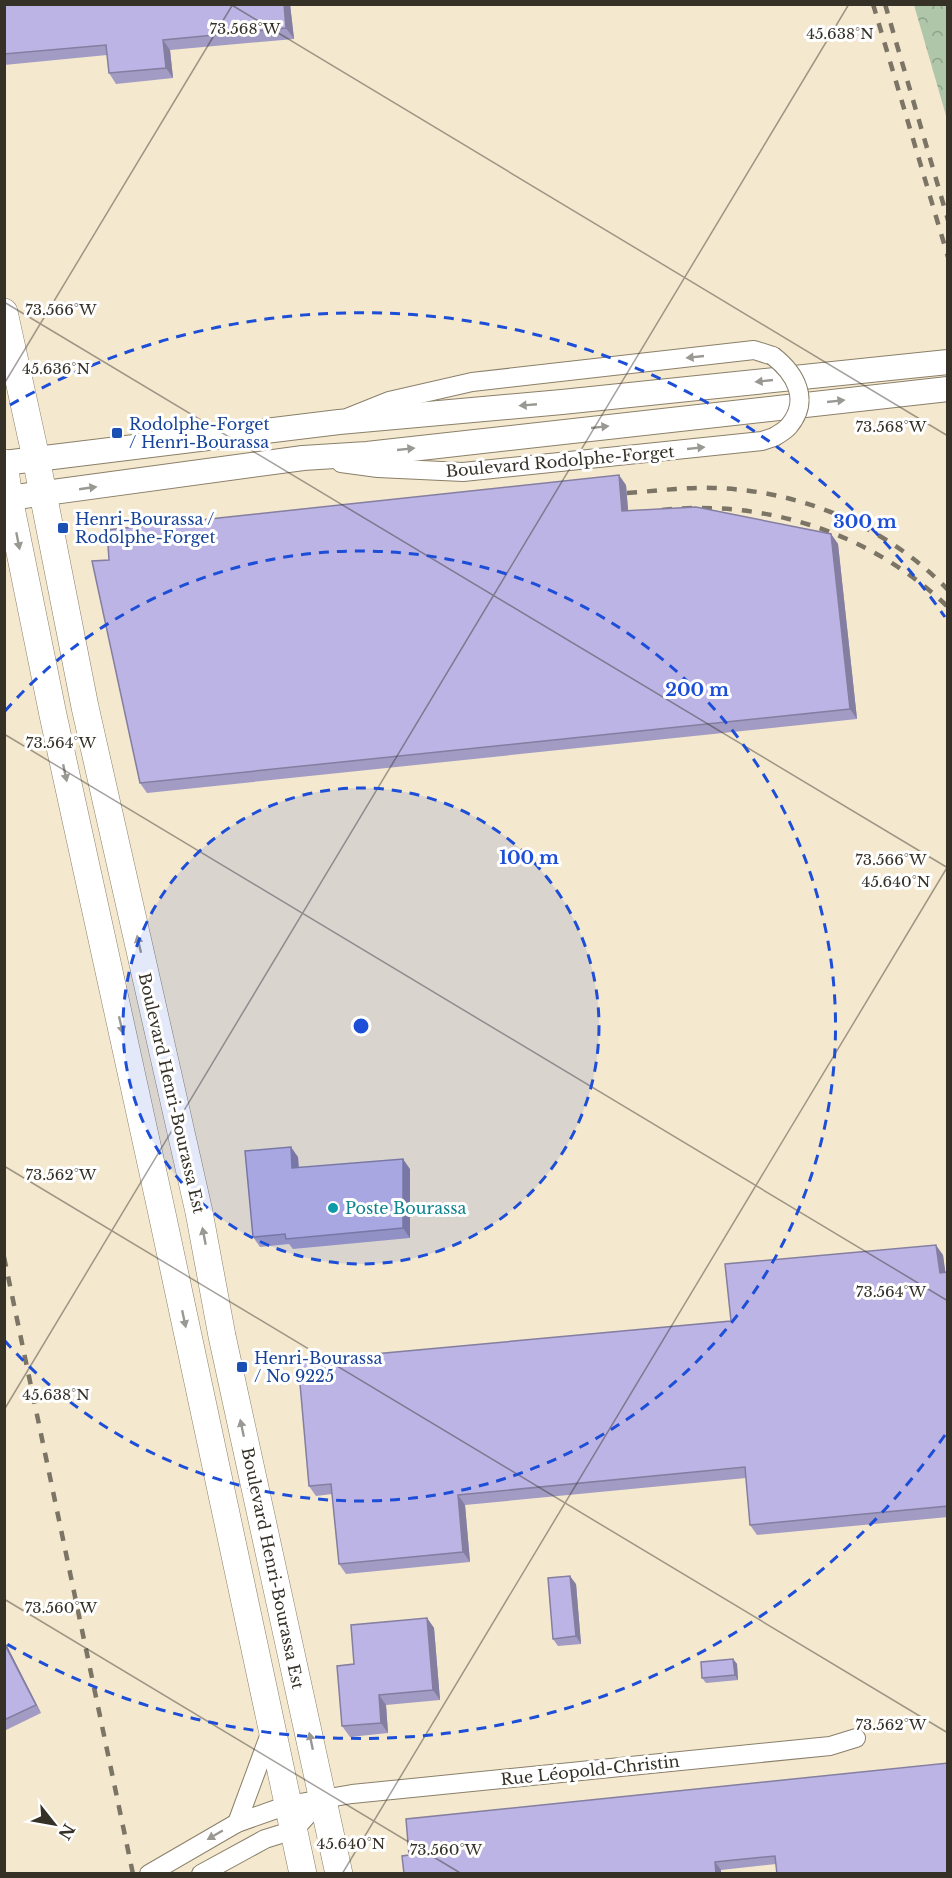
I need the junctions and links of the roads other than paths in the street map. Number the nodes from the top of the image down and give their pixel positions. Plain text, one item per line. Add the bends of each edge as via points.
1 (4, 312) edge
2 (948, 362) edge
3 (948, 389) edge
4 (339, 422) junction
5 (36, 458) junction
6 (303, 458) junction
7 (4, 463) edge
8 (43, 494) junction
9 (9, 498) junction
10 (272, 1729) junction
11 (856, 1738) dead end
12 (304, 1810) junction
13 (237, 1823) junction
14 (149, 1874) edge
15 (201, 1874) edge
16 (303, 1874) edge
17 (339, 1874) edge

1 - 5 main road, Boulevard Henri-Bourassa Est
2 -> 4 street, Boulevard Rodolphe-Forget
6 -> 3 street, Boulevard Rodolphe-Forget
4 - 5 street, Boulevard Rodolphe-Forget
6 -> 4 street, Boulevard Rodolphe-Forget, bridge via 378,468 463,472 762,441 789,427 797,414 800,397 787,366 754,350 472,382 415,394 360,411
5 - 7 street, Boulevard Rodolphe-Forget
5 - 8 main road, Boulevard Henri-Bourassa Est
8 -> 6 street, Boulevard Rodolphe-Forget
7 - 9 main road, Boulevard Henri-Bourassa Est
8 - 9 street, Boulevard Rodolphe-Forget
12 -> 8 main road, Boulevard Henri-Bourassa Est via 199,1212 85,707
9 -> 10 main road, Boulevard Henri-Bourassa Est via 52,715
10 - 12 main road, Boulevard Henri-Bourassa Est
10 - 13 street
11 - 12 street, Rue Léopold-Christin via 830,1746 352,1794
12 - 13 street
12 - 15 street via 265,1839
12 - 16 main road, Boulevard Henri-Bourassa Est
12 - 17 main road, Boulevard Henri-Bourassa Est
13 -> 14 street

